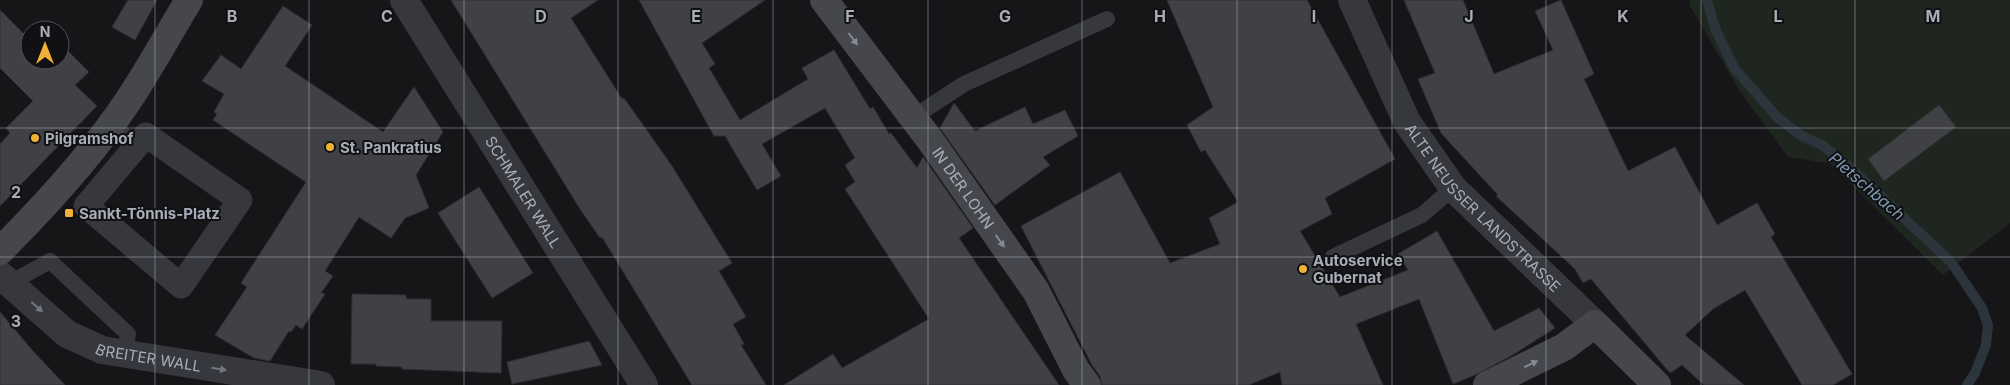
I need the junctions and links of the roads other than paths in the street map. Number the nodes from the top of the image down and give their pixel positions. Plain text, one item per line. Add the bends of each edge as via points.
1 (189, 0) edge
2 (404, 0) edge
3 (824, 0) edge
4 (1352, 0) edge
5 (1107, 19) dead end
6 (912, 118) junction
7 (111, 125) junction
8 (137, 145) junction
9 (1453, 188) junction
10 (0, 251) edge
11 (1333, 257) dead end
12 (5, 279) edge
13 (1595, 324) junction
14 (124, 354) junction
15 (321, 385) edge
16 (644, 385) edge
17 (1086, 385) edge
18 (1487, 385) edge
19 (1657, 385) edge

1 - 7 main road
2 - 16 street, SCHMALER WALL
3 -> 6 main road, IN DER LOHN
4 - 9 street, ALTE NEUSSER LANDSTRASSE via 1407,122
5 - 6 lane via 964,84
6 -> 17 main road, IN DER LOHN via 1036,291
7 - 8 lane
7 - 10 main road via 71,176
8 - 8 street via 146,135 240,200 181,286 86,206
9 - 11 lane via 1422,215
9 - 13 street, ALTE NEUSSER LANDSTRASSE
12 -> 14 street, BREITER WALL via 67,334 102,350
12 - 14 lane via 50,260 128,334
18 -> 13 main road via 1564,348
13 - 19 main road, ALTE NEUSSER LANDSTRASSE
14 -> 15 street, BREITER WALL

